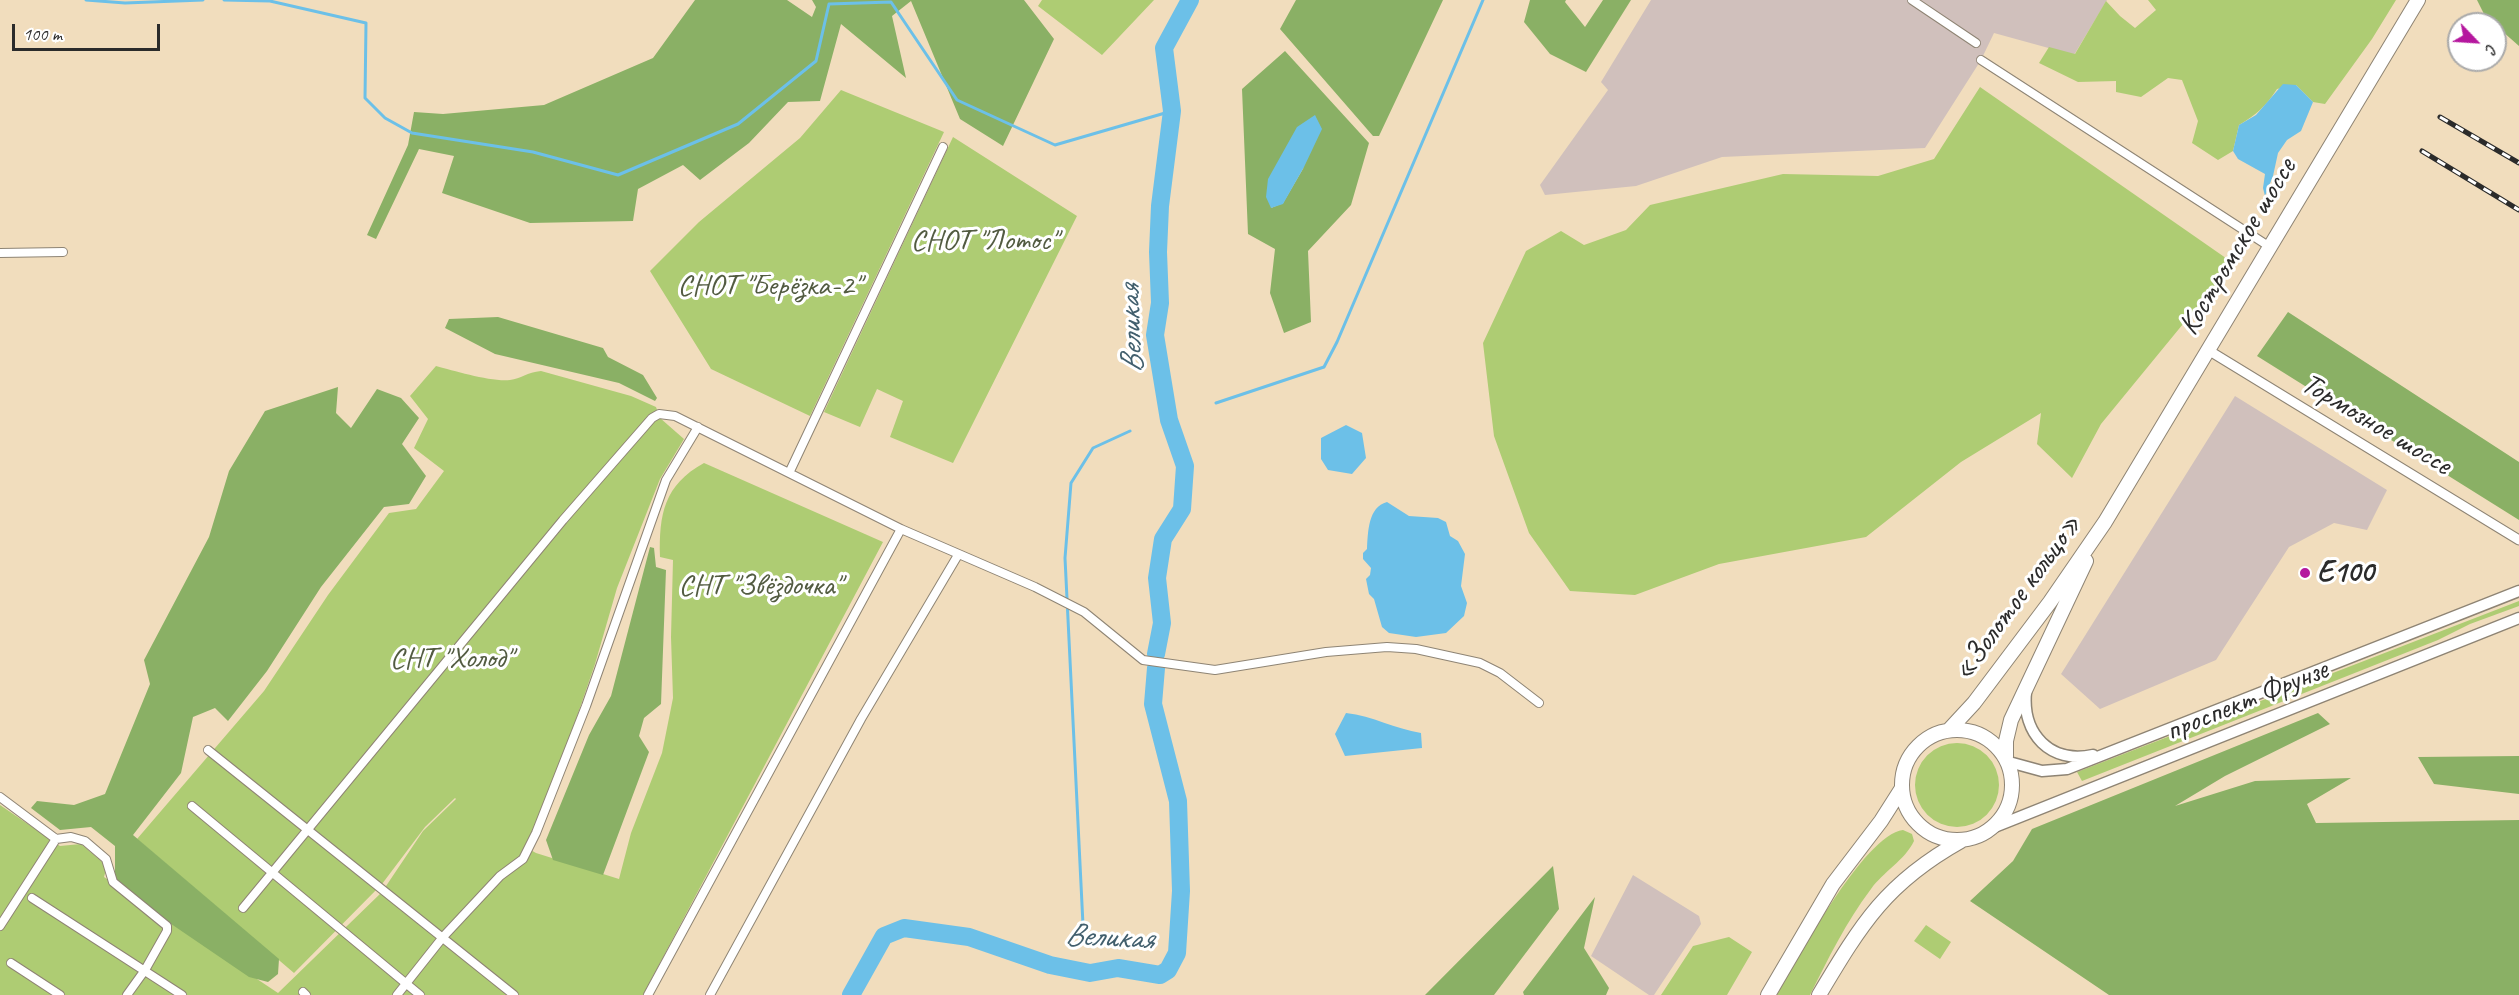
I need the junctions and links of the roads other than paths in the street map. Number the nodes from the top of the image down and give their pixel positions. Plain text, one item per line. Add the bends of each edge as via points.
1 (1912, 0) edge
2 (2418, 0) edge
3 (1976, 43) dead end
4 (1981, 60) dead end
5 (943, 147) dead end
6 (2270, 247) junction
7 (63, 252) dead end
8 (0, 253) edge
9 (2208, 350) junction
10 (698, 427) junction
11 (790, 471) junction
12 (2105, 522) junction
13 (901, 529) junction
14 (2519, 540) edge
15 (958, 555) junction
16 (2519, 591) edge
17 (2519, 618) edge
18 (2026, 687) junction
19 (1539, 703) dead end
20 (1949, 730) junction
21 (208, 750) dead end
22 (2108, 752) junction
23 (2007, 760) junction
24 (1902, 788) junction
25 (0, 797) edge
26 (192, 806) dead end
27 (1992, 828) junction
28 (307, 830) junction
29 (56, 839) junction
30 (1963, 840) junction
31 (273, 871) junction
32 (32, 898) dead end
33 (243, 908) dead end
34 (0, 926) edge
35 (443, 937) junction
36 (11, 963) dead end
37 (145, 970) junction
38 (406, 983) junction
39 (60, 995) edge
40 (127, 995) edge
41 (182, 995) edge
42 (397, 995) edge
43 (420, 995) edge
44 (514, 995) edge
45 (648, 995) edge
46 (710, 995) edge
47 (1768, 995) edge
48 (1819, 995) edge

1 - 3 street
2 - 6 highway, Костромское шоссе
4 - 6 street
5 - 11 street
6 - 9 highway, Костромское шоссе
7 - 8 street
9 - 12 highway, Костромское шоссе
9 - 14 street, Тормозное шоссе
10 - 11 street
10 - 28 street via 668,414 652,418
10 - 35 street via 666,480 611,640 536,833 523,859 500,876
11 - 13 street
12 - 18 highway, «Золотое кольцо»
12 - 20 highway, «Золотое кольцо» via 2050,602
13 - 15 street
13 - 45 street
15 - 19 street via 1084,612 1137,656 1150,662 1222,670 1326,651 1416,649 1480,663
15 - 46 street via 861,719
16 - 22 main road, проспект Фрунзе
17 - 27 main road, проспект Фрунзе
18 - 22 main road via 2026,720 2044,745 2075,756
18 - 23 highway, «Золотое кольцо» via 2007,730
20 - 23 highway, «Золотое кольцо» via 1981,735
20 - 24 highway, «Золотое кольцо» via 1927,738 1915,749 1903,771
21 - 28 street
22 - 23 main road, проспект Фрунзе via 2052,772 2032,770
23 - 27 highway, «Золотое кольцо» via 2013,784 2011,800
24 - 30 highway via 1906,806 1921,827 1936,836
24 - 47 highway, «Золотое кольцо» via 1816,911
25 - 29 street
26 - 31 street
27 - 30 highway
28 - 31 street
28 - 35 street
29 - 34 street
29 - 37 street via 86,841 106,859 113,882 167,926
30 - 48 highway via 1917,869 1880,902
31 - 33 street
31 - 38 street
32 - 37 street
35 - 38 street
35 - 44 street
36 - 39 street
37 - 40 street
37 - 41 street
38 - 42 street
38 - 43 street

